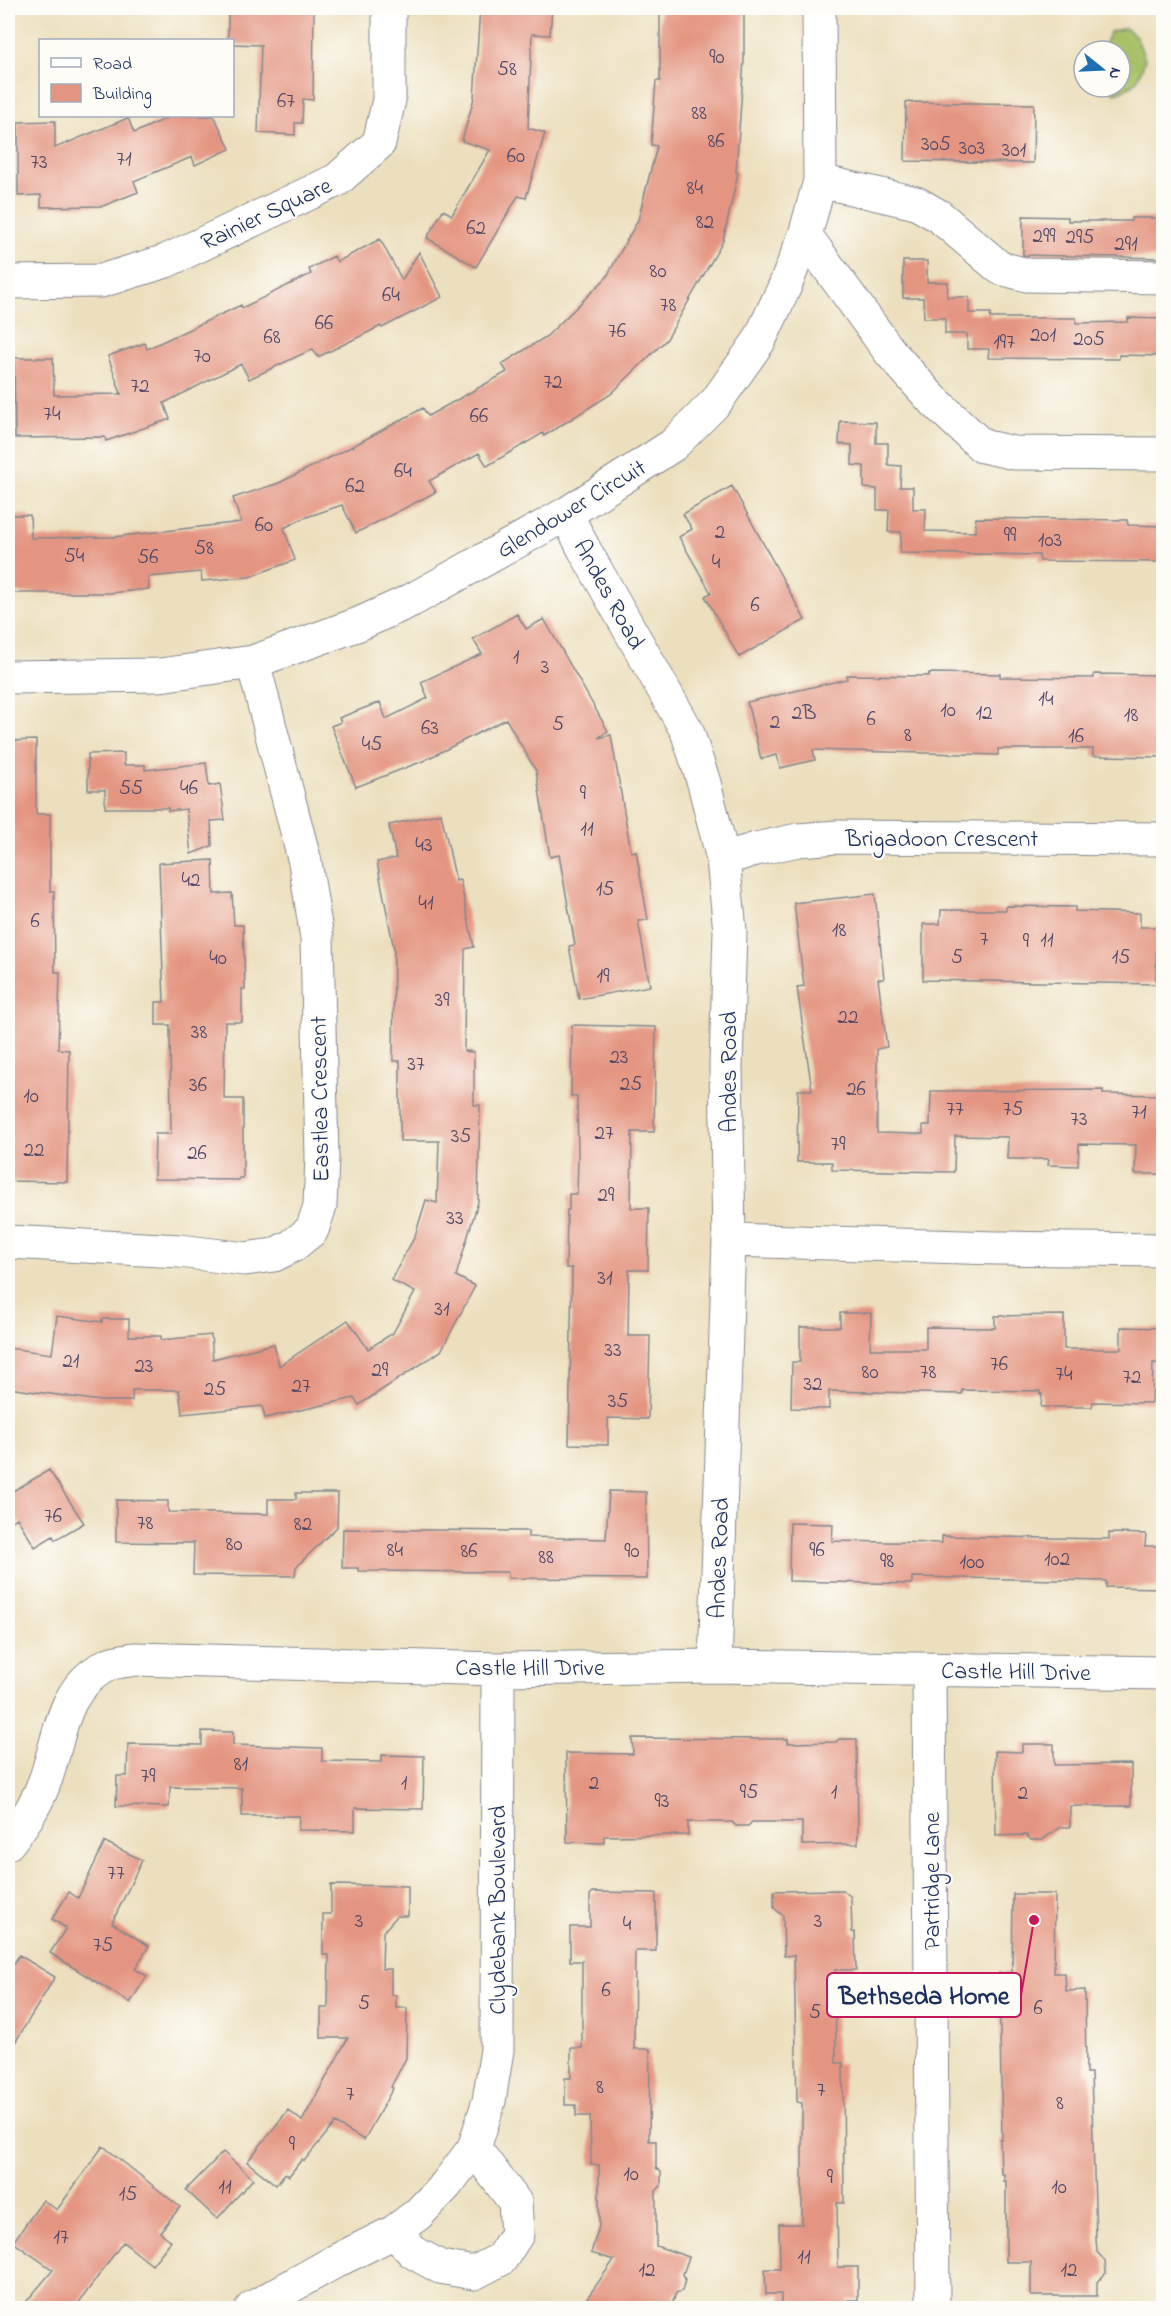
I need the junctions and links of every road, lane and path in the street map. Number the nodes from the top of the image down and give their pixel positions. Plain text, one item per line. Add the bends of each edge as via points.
1 (388, 8) edge
2 (819, 8) edge
3 (820, 181) junction
4 (805, 235) junction
5 (1164, 277) edge
6 (8, 282) edge
7 (1164, 454) edge
8 (566, 514) junction
9 (253, 662) junction
10 (8, 677) edge
11 (1164, 839) edge
12 (723, 860) junction
13 (729, 1240) junction
14 (8, 1242) edge
15 (1164, 1250) edge
16 (715, 1666) junction
17 (498, 1669) junction
18 (929, 1670) junction
19 (1164, 1673) edge
20 (8, 1843) edge
21 (474, 2148) junction
22 (394, 2232) junction
23 (252, 2308) edge
24 (933, 2308) edge

1 - 6 street, Rainier Square via 389,100 379,143 338,180 166,261 112,278
2 - 3 street, Glendower Circuit
3 - 4 street, Glendower Circuit
3 - 5 street via 916,203 939,216 1000,268 1015,273
4 - 7 street via 890,352 982,446 1014,453
4 - 8 street, Glendower Circuit via 759,340 716,402 673,445
8 - 9 street, Glendower Circuit via 412,600 359,624
8 - 12 street, Andes Road via 687,731
9 - 10 street, Glendower Circuit via 160,675
9 - 14 street, Eastlea Crescent via 305,862 317,939 322,1158 320,1206 312,1230 274,1255 244,1259 180,1251
11 - 12 street, Brigadoon Crescent via 837,837 798,840
12 - 13 street, Andes Road via 730,931 726,1066
13 - 15 street
13 - 16 street, Andes Road
16 - 17 street, Castle Hill Drive
16 - 18 street, Castle Hill Drive
17 - 20 street, Castle Hill Drive via 134,1659 108,1665 85,1680 69,1701 46,1779 22,1826
17 - 21 street, Clydebank Boulevard via 497,2050 489,2101
18 - 19 street, Castle Hill Drive
18 - 24 street, Partridge Lane
21 - 22 street, Clydebank Boulevard via 446,2185
21 - 22 street via 515,2202 517,2234 501,2259 474,2274 440,2267 413,2252
22 - 23 street, Clydebank Boulevard

